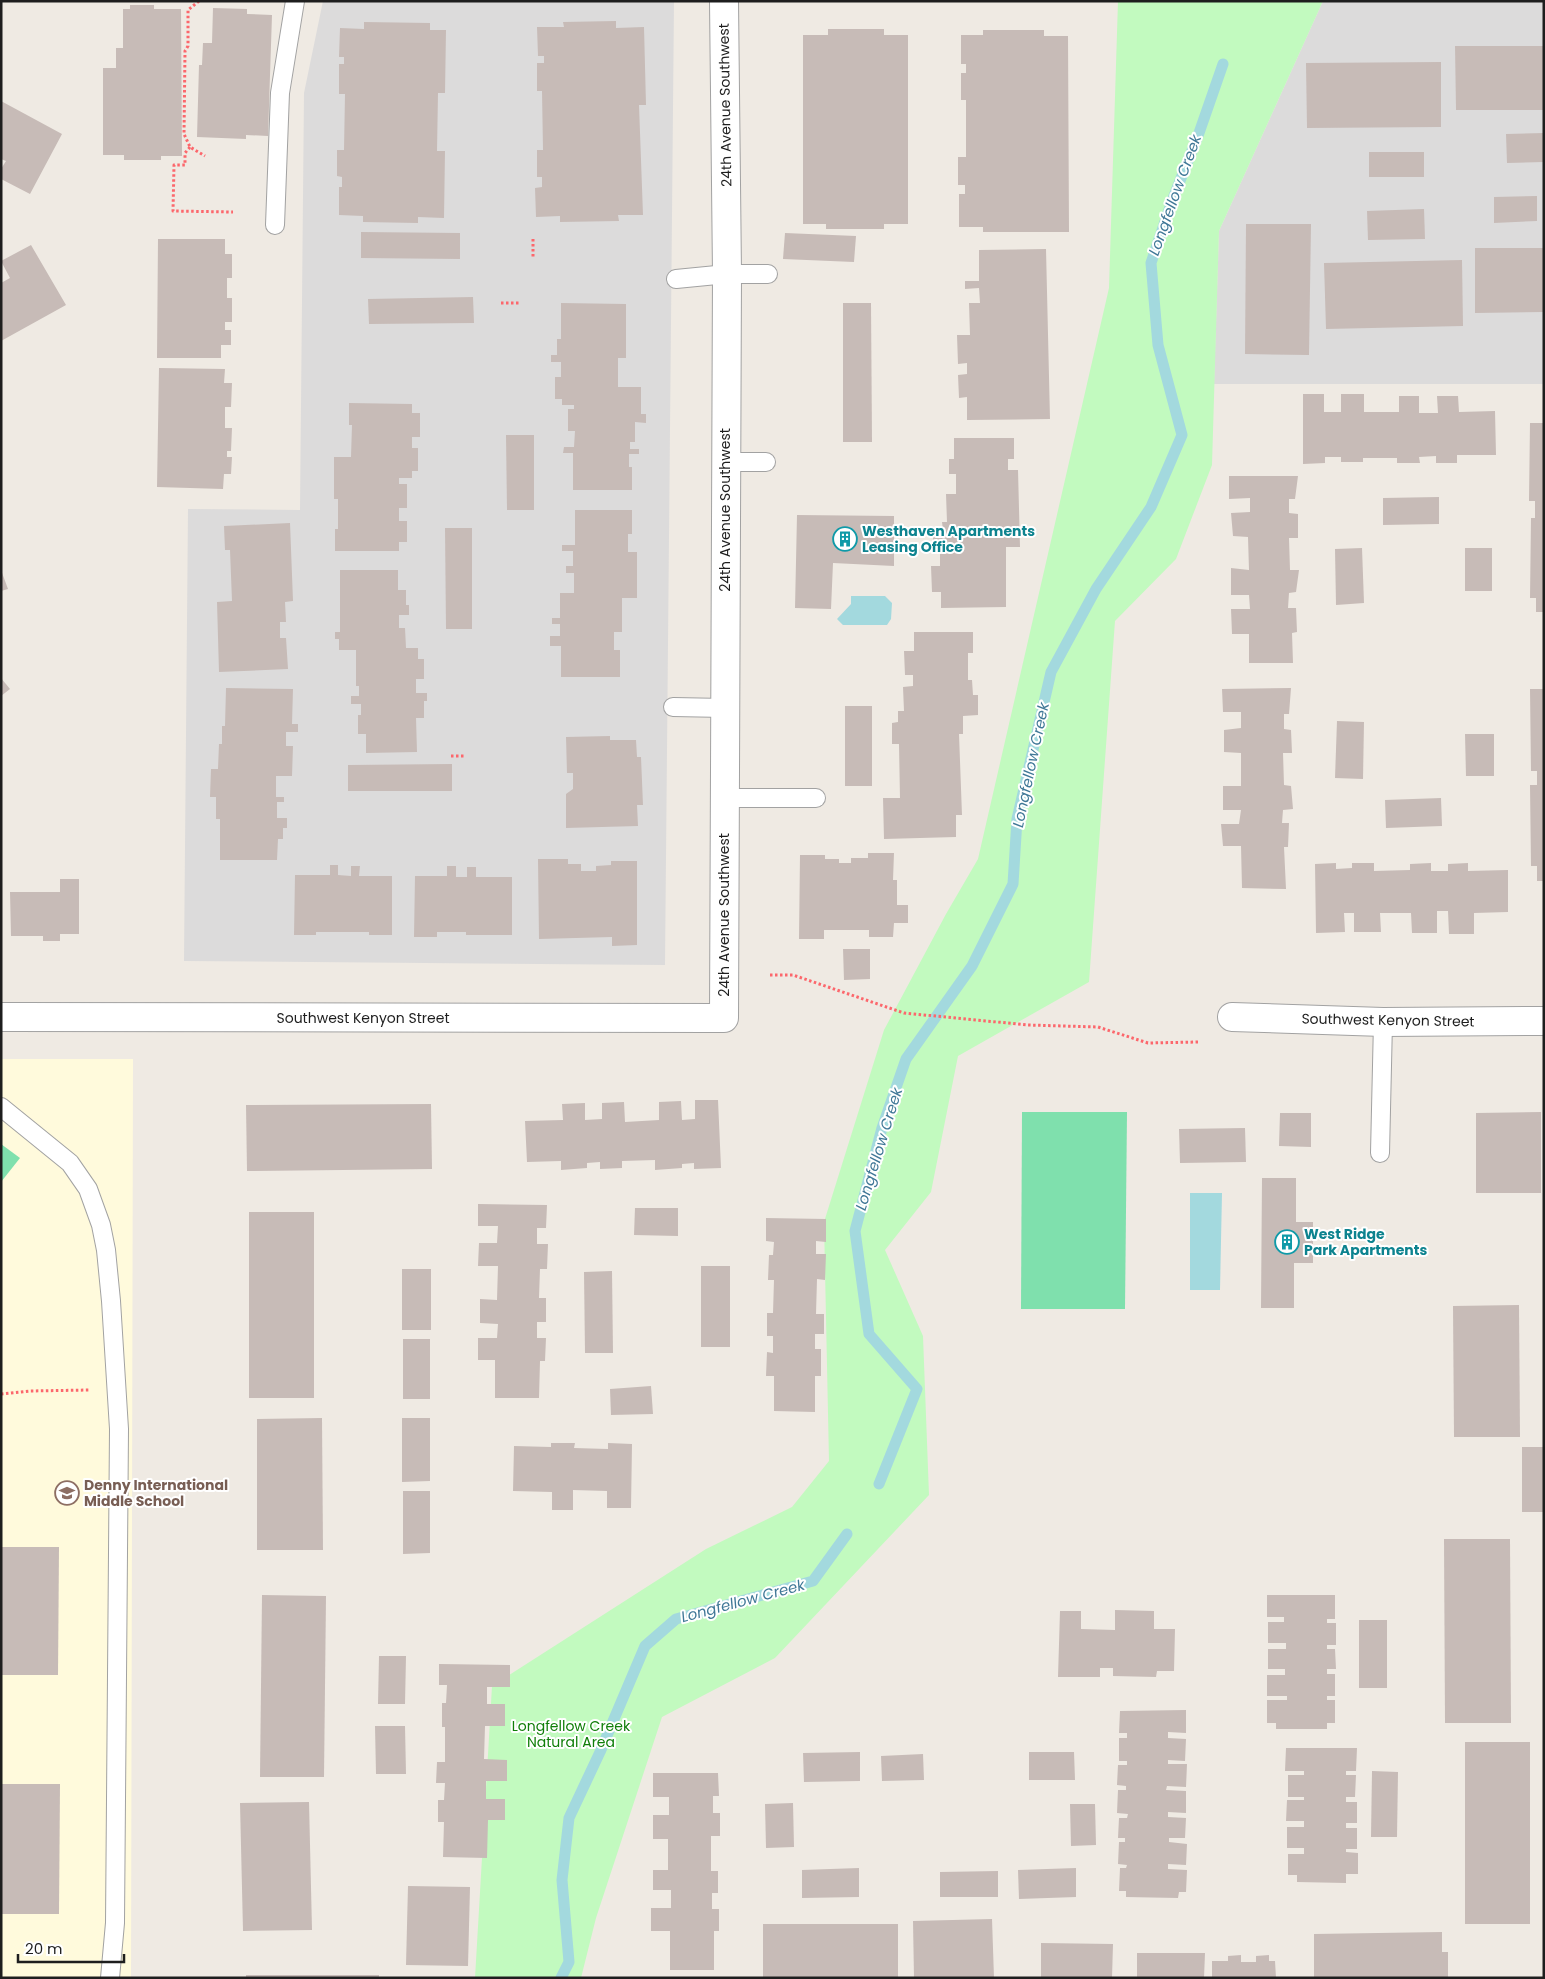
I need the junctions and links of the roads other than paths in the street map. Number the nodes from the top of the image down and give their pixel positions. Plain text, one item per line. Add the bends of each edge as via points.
1 (295, 1) edge
2 (724, 1) edge
3 (275, 225) dead end
4 (727, 274) junction
5 (768, 274) dead end
6 (676, 280) dead end
7 (726, 462) junction
8 (766, 462) dead end
9 (673, 707) dead end
10 (725, 708) junction
11 (725, 798) junction
12 (816, 798) dead end
13 (1, 1017) edge
14 (1232, 1017) dead end
15 (724, 1018) joint
16 (1544, 1021) edge
17 (1382, 1022) junction
18 (1, 1107) edge
19 (1380, 1153) dead end
20 (110, 1978) edge

1 - 3 lane via 280,93
2 - 4 street, 24th Avenue Southwest
4 - 5 lane
4 - 6 lane
4 - 7 street, 24th Avenue Southwest
7 - 8 lane
7 - 10 street, 24th Avenue Southwest
9 - 10 lane
10 - 11 street, 24th Avenue Southwest
11 - 12 lane
11 - 15 street, 24th Avenue Southwest
13 - 15 street, Southwest Kenyon Street
14 - 17 street, Southwest Kenyon Street
16 - 17 street, Southwest Kenyon Street
17 - 19 lane
18 - 20 lane via 70,1162 88,1189 102,1225 106,1250 119,1429 115,1923

